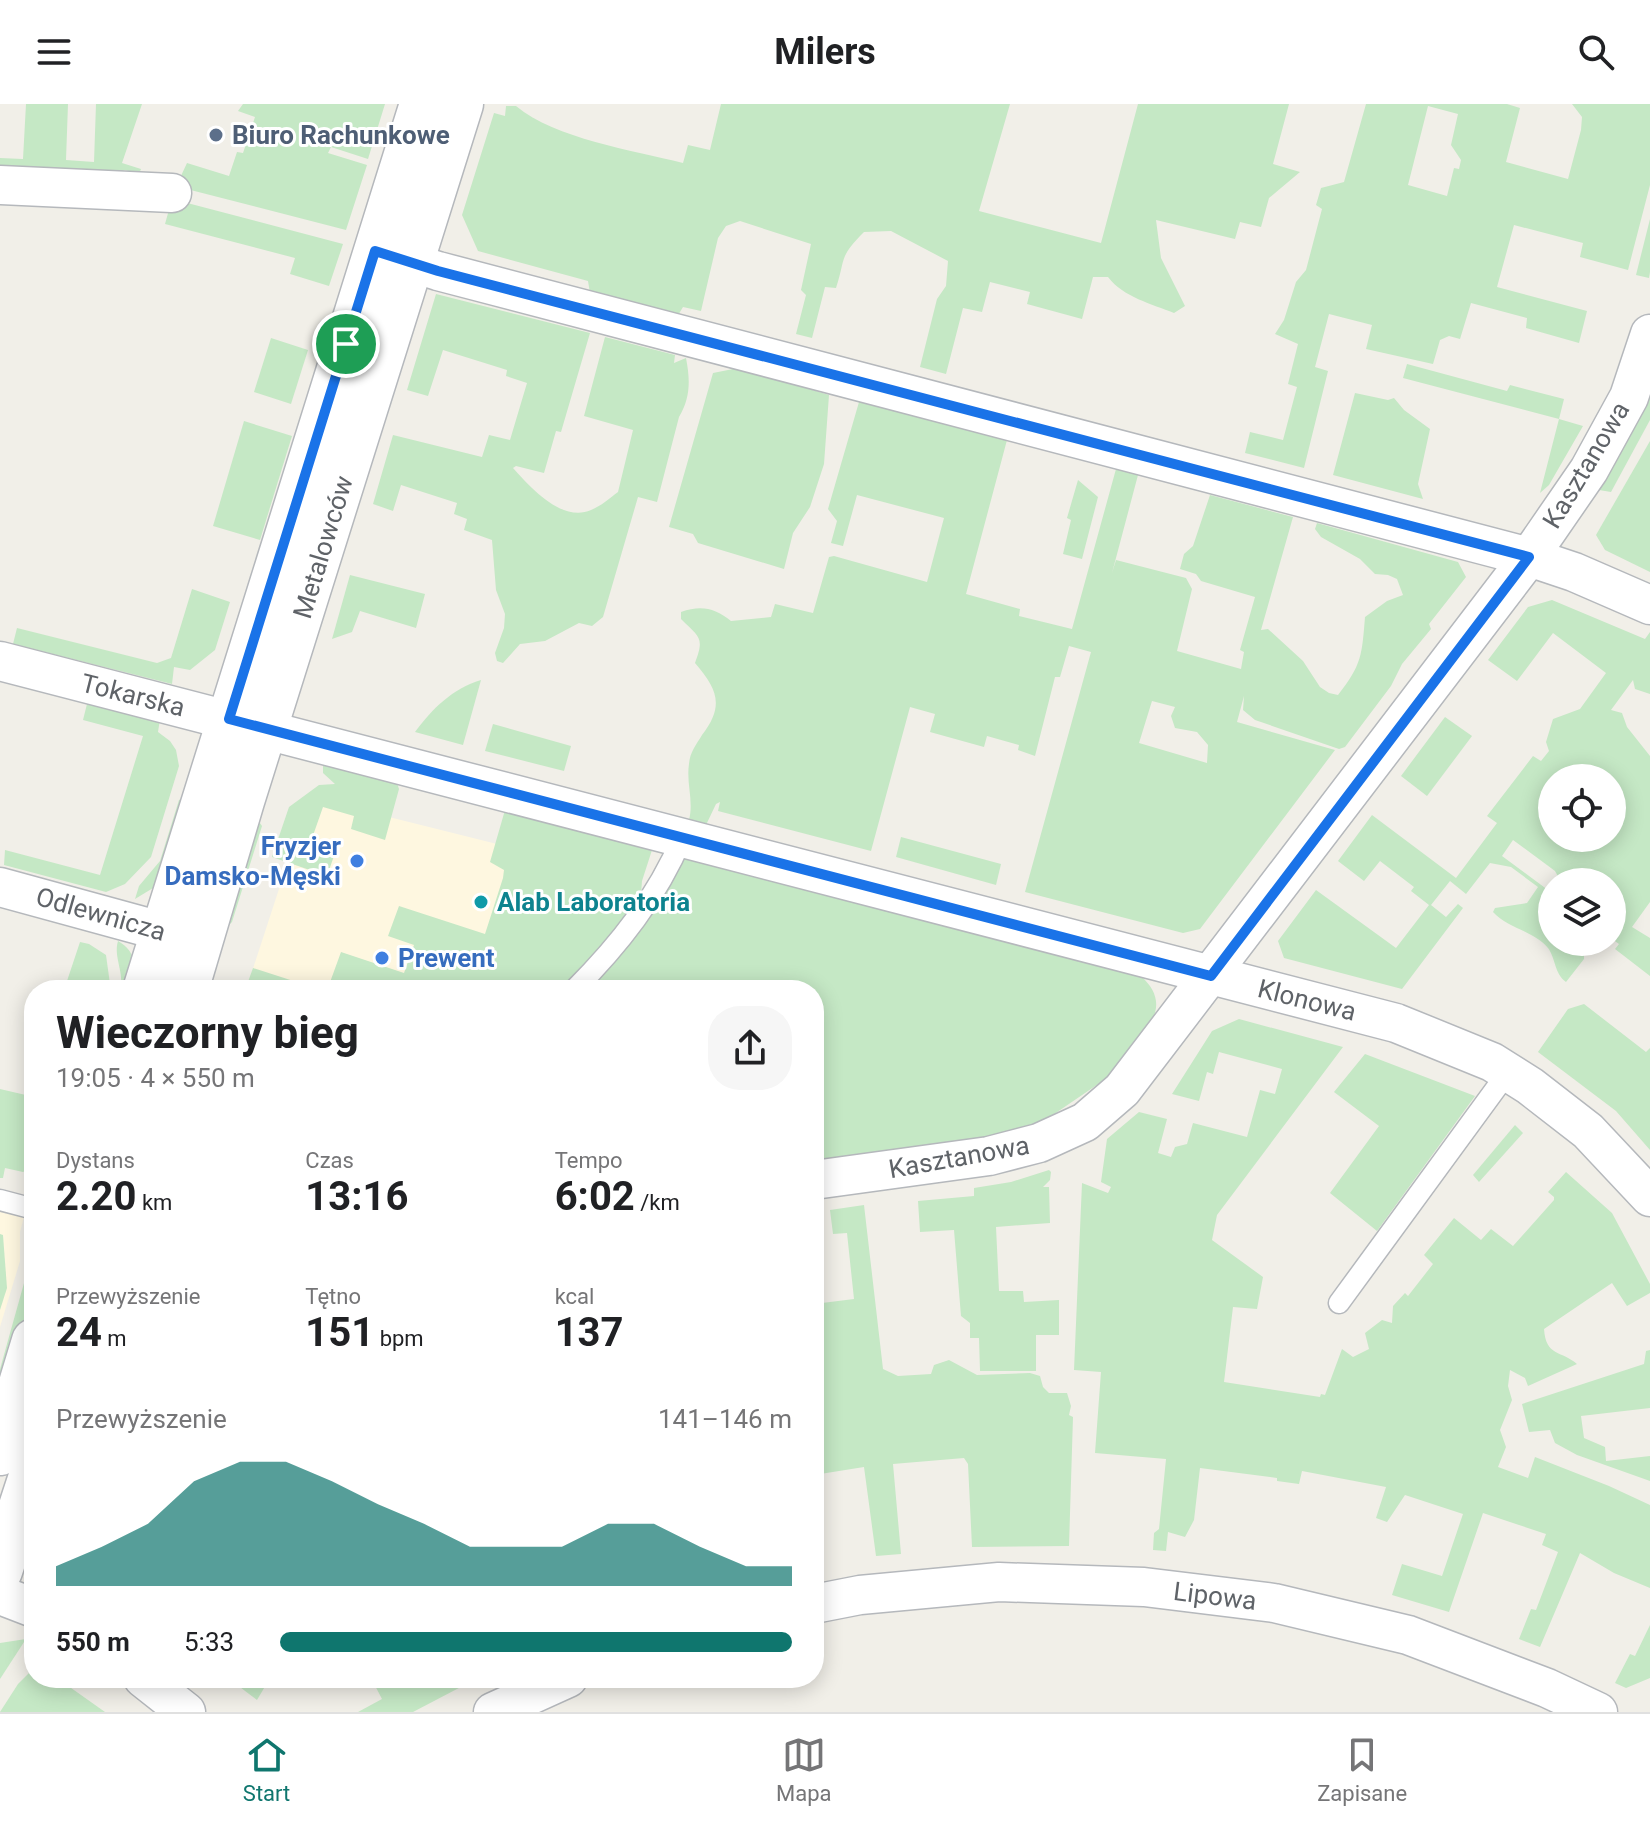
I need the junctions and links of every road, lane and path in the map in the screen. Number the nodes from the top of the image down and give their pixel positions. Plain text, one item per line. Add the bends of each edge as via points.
1 (422, 104) edge
2 (461, 104) edge
3 (0, 185) edge
4 (172, 193) dead end
5 (394, 257) junction
6 (1650, 334) edge
7 (1529, 557) junction
8 (1650, 605) edge
9 (0, 661) edge
10 (248, 724) junction
11 (682, 838) junction
12 (0, 887) edge
13 (182, 937) junction
14 (1211, 976) junction
15 (152, 980) edge
16 (185, 980) edge
17 (583, 980) edge
18 (1508, 1072) junction
19 (824, 1179) edge
20 (1650, 1197) edge
21 (0, 1200) edge
22 (24, 1206) edge
23 (1339, 1303) dead end
24 (24, 1374) edge
25 (0, 1453) edge
26 (24, 1498) edge
27 (0, 1571) edge
28 (0, 1595) edge
29 (824, 1602) edge
30 (24, 1604) edge
31 (156, 1688) edge
32 (546, 1688) edge
33 (186, 1712) edge
34 (493, 1712) edge
35 (1598, 1712) edge

1 - 5 street, Metalowców
2 - 5 street, Metalowców
3 - 4 street
5 - 7 street
5 - 10 street, Metalowców
6 - 7 street, Kasztanowa via 1629,397 1589,470
7 - 8 street
7 - 14 street, Kasztanowa
9 - 10 street, Tokarska
10 - 11 street, Klonowa
10 - 13 street, Metalowców
11 - 14 street, Klonowa
11 - 17 lane via 635,923
12 - 13 street, Odlewnicza
13 - 15 street, Metalowców
13 - 16 street, Metalowców
14 - 18 street, Klonowa via 1396,1023
14 - 19 street, Kasztanowa via 1122,1090 1085,1122 1039,1143 989,1156
18 - 20 street, Klonowa via 1588,1131
18 - 23 lane
21 - 22 lane
24 - 25 street
26 - 27 street
28 - 30 street
29 - 35 street, Lipowa via 999,1582 1144,1587 1274,1603 1408,1635
31 - 33 street
32 - 34 street

